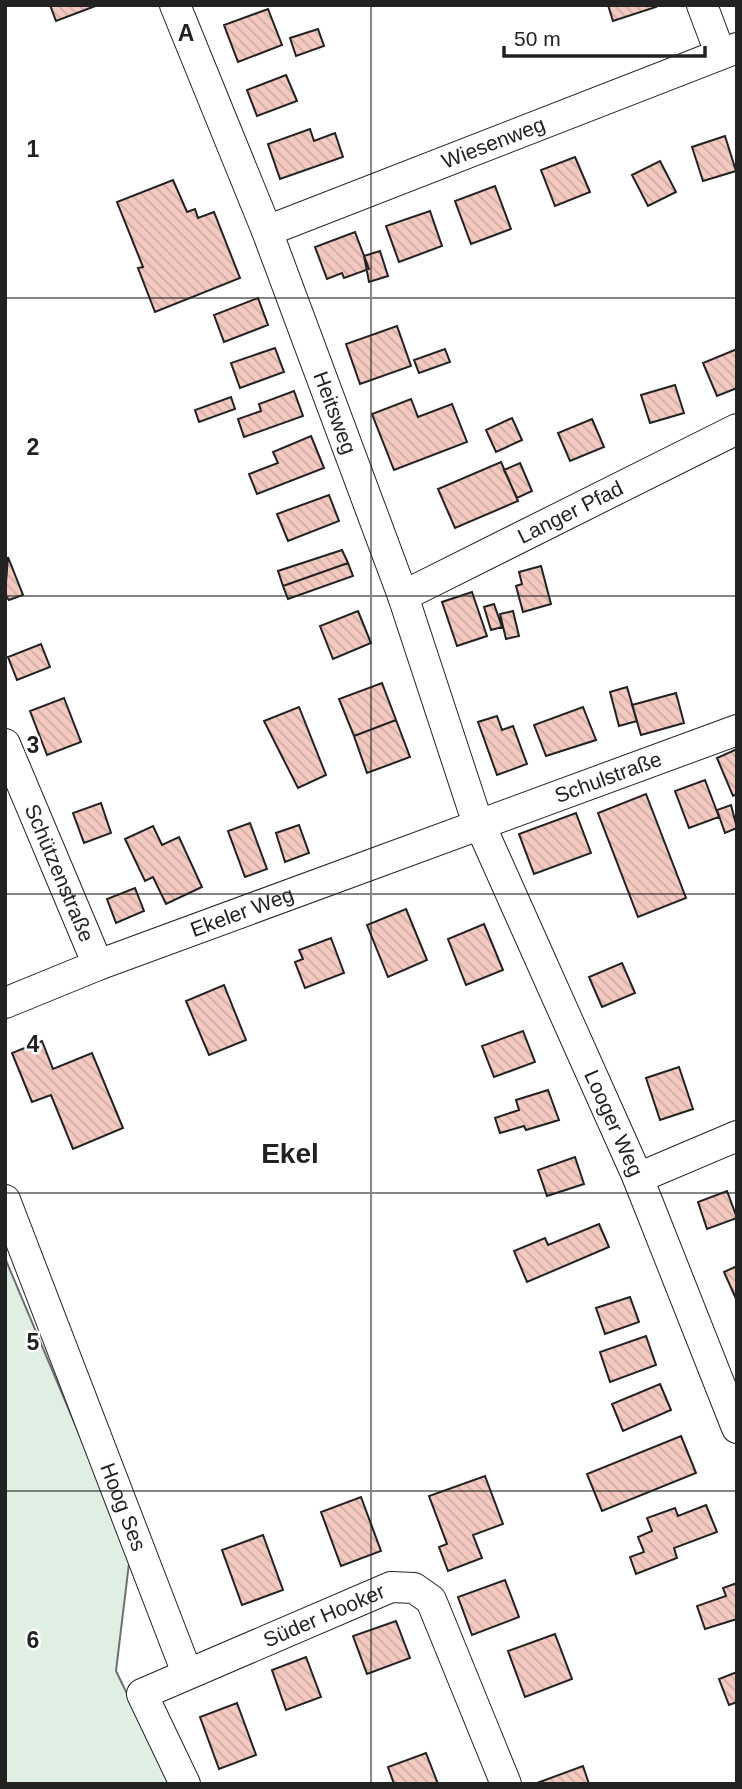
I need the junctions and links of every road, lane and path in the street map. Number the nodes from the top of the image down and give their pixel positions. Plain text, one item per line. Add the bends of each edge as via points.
1 (175, 5) edge
2 (702, 5) edge
3 (729, 51) edge
4 (267, 231) junction
5 (737, 429) edge
6 (403, 596) junction
7 (737, 730) edge
8 (5, 744) edge
9 (479, 823) junction
10 (98, 965) junction
11 (5, 1003) edge
12 (737, 1136) edge
13 (638, 1178) junction
14 (5, 1200) edge
15 (737, 1428) edge
16 (187, 1673) junction
17 (185, 1784) edge
18 (506, 1784) edge

1 - 4 street, Heitsweg
2 - 3 street, Wiesenweg
3 - 4 street, Wiesenweg
4 - 6 street, Heitsweg
5 - 6 street, Langer Pfad
6 - 9 street, Heitsweg
7 - 9 street, Schulstraße
8 - 10 street, Schützenstraße
9 - 10 street, Ekeler Weg
9 - 13 street, Looger Weg
10 - 11 street, Ekeler Weg
12 - 13 street
13 - 15 street, Looger Weg
14 - 16 street, Hoog Ses
16 - 17 street via 142,1694
16 - 18 street, Süder Hooker via 391,1587 414,1588 430,1600

